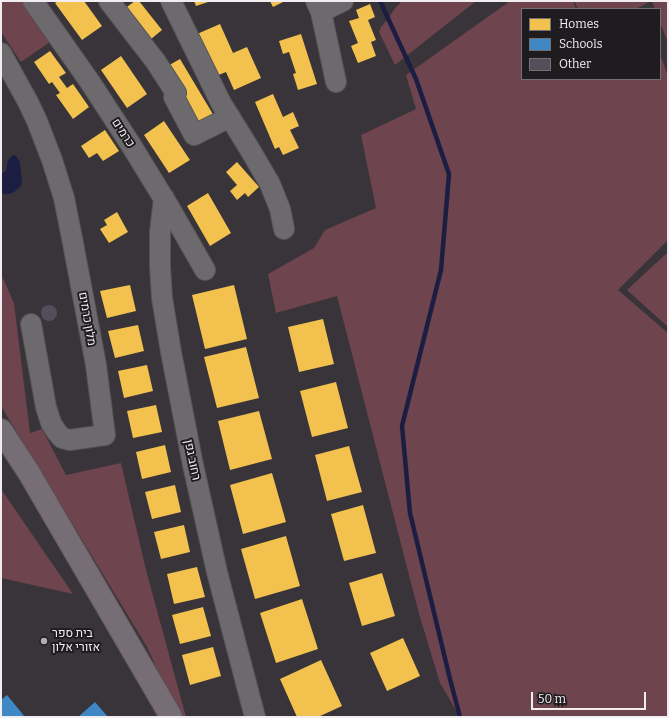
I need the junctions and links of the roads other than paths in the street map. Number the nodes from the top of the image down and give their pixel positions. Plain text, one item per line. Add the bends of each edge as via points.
1 (33, 1) edge
2 (109, 1) edge
3 (171, 1) edge
4 (343, 1) edge
5 (318, 7) edge
6 (1, 54) edge
7 (336, 82) dead end
8 (230, 117) junction
9 (164, 198) junction
10 (284, 229) dead end
11 (205, 270) dead end
12 (31, 324) dead end
13 (1, 430) edge
14 (171, 717) edge
15 (255, 717) edge

1 - 9 street, כרמים via 69,50
2 - 8 street via 156,62 176,93 174,97 194,135
3 - 8 street via 220,103
4 - 5 street
5 - 7 street
6 - 12 street, מלון כרמים via 37,121 64,198 96,365 105,435 70,440 62,438 56,431 46,407
8 - 10 street via 270,184 280,209
9 - 11 street, כרמים
9 - 15 street, רחוב גפן via 160,266 162,298 171,352 217,572
13 - 14 main road via 29,472

